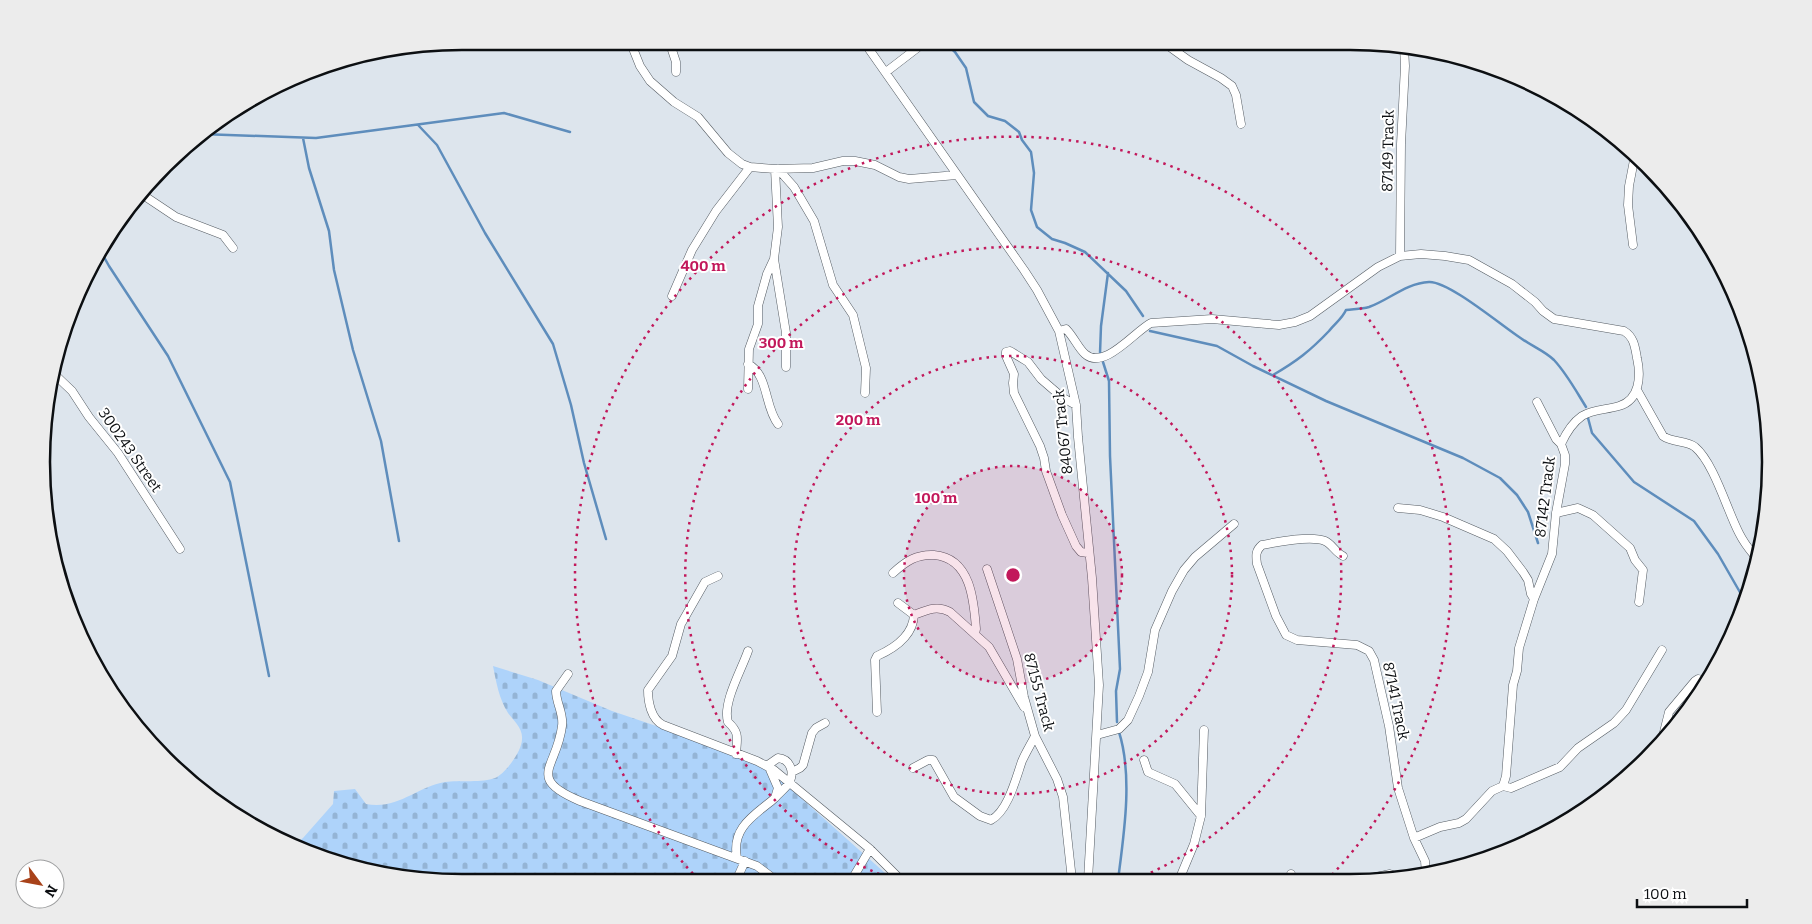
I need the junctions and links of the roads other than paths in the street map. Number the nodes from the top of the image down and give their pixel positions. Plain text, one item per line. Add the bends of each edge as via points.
1 (634, 50) edge
2 (672, 50) edge
3 (870, 50) edge
4 (915, 50) edge
5 (1174, 50) edge
6 (1404, 54) edge
7 (676, 72) dead end
8 (886, 72) junction
9 (1241, 124) dead end
10 (1634, 164) edge
11 (750, 167) junction
12 (777, 169) junction
13 (956, 175) junction
14 (146, 197) edge
15 (1633, 245) dead end
16 (233, 248) dead end
17 (1400, 256) junction
18 (774, 259) junction
19 (672, 296) dead end
20 (1059, 331) junction
21 (748, 364) junction
22 (786, 367) dead end
23 (59, 378) edge
24 (748, 389) dead end
25 (1637, 390) junction
26 (865, 393) dead end
27 (1537, 402) dead end
28 (1076, 406) junction
29 (778, 424) dead end
30 (1561, 444) junction
31 (1398, 508) dead end
32 (1556, 513) junction
33 (1234, 524) dead end
34 (180, 549) dead end
35 (1752, 552) edge
36 (1088, 553) junction
37 (1342, 556) dead end
38 (987, 569) dead end
39 (893, 573) dead end
40 (718, 576) dead end
41 (1534, 599) junction
42 (1639, 602) dead end
43 (898, 603) dead end
44 (914, 615) junction
45 (975, 634) junction
46 (1662, 650) dead end
47 (748, 651) dead end
48 (568, 674) dead end
49 (1700, 680) edge
50 (877, 712) dead end
51 (1030, 718) junction
52 (825, 723) dead end
53 (1666, 727) edge
54 (1204, 730) dead end
55 (1097, 735) junction
56 (1035, 736) junction
57 (736, 754) junction
58 (1144, 760) dead end
59 (768, 767) junction
60 (913, 768) dead end
61 (792, 772) junction
62 (790, 782) junction
63 (1503, 786) junction
64 (775, 798) junction
65 (1201, 816) junction
66 (1414, 838) junction
67 (870, 849) junction
68 (737, 858) junction
69 (745, 861) junction
70 (1425, 867) edge
71 (739, 874) edge
72 (768, 874) edge
73 (855, 874) edge
74 (896, 874) edge
75 (1071, 874) edge
76 (1088, 874) edge
77 (1182, 874) edge

1 - 11 street via 650,81 698,117 733,158
2 - 7 street
3 - 8 street, 84067 Track
4 - 8 street
5 - 9 street via 1232,86
6 - 17 street, 87149 Track
8 - 13 street, 84067 Track
10 - 15 street via 1628,205
11 - 12 street
11 - 19 street via 716,211 692,250
12 - 13 street via 813,168 854,161 875,165 908,179
12 - 18 street via 778,227
12 - 26 street via 794,187 814,221 833,285 853,315 866,368
13 - 20 street, 84067 Track via 1037,290
14 - 16 street via 176,217 223,235
17 - 20 street via 1378,267 1310,316 1287,324 1212,319 1150,323 1111,353 1099,358 1084,353 1066,329
17 - 25 street via 1436,255 1469,260 1512,284 1554,319 1624,331 1631,336 1638,362
18 - 21 street via 758,306 758,324 750,344
18 - 22 street via 786,333
20 - 28 street, 84067 Track
21 - 24 street
21 - 29 street via 759,374 770,410
23 - 34 street, 300243 Street via 72,391 118,453
25 - 30 street, 87142 Track via 1627,403 1592,411 1579,418
25 - 35 street via 1663,436 1690,444 1698,451
27 - 30 street
28 - 36 street, 84067 Track
28 - 36 street via 1041,379 1025,360 1006,352 1014,374 1014,393 1040,446 1062,515 1076,546 1081,552
30 - 32 street, 87142 Track via 1565,464
31 - 41 street via 1443,516 1494,539 1523,572
32 - 41 street, 87142 Track via 1552,554
32 - 42 street via 1582,508 1630,548 1643,570
33 - 55 street via 1195,557 1172,590 1155,630 1148,672 1128,720 1119,729
36 - 55 street, 84067 Track via 1098,658
37 - 66 street, 87141 Track via 1325,541 1310,539 1262,545 1257,549 1256,557 1276,616 1286,635 1296,640 1357,645 1369,651 1374,660 1389,726 1398,788
38 - 51 street, 87155 Track via 1017,659
39 - 45 street via 918,556 939,556 955,563 974,600
40 - 57 street via 705,582 681,624 672,656 648,692 651,709 659,723
41 - 63 street, 87142 Track via 1512,692
43 - 44 street
44 - 45 street via 928,609 942,609
44 - 50 street via 907,636 876,658 874,663
45 - 51 street via 989,647
46 - 63 street via 1626,710 1607,729 1578,748 1560,767 1510,788
47 - 57 street via 727,708 728,722 737,733
48 - 68 street via 556,691 563,720 548,774 552,786 580,801
49 - 53 street via 1695,681 1671,709
51 - 56 street, 87155 Track
52 - 61 street via 814,730 803,765
54 - 65 street
55 - 76 street, 84067 Track
56 - 60 street via 1004,806 991,820 954,797 932,760
56 - 75 street, 87155 Track via 1063,797
57 - 59 street
58 - 65 street via 1148,772 1175,784
59 - 61 street via 775,759 784,758
59 - 62 street
59 - 64 street via 778,788
61 - 62 street
62 - 64 street
62 - 67 street
63 - 66 street via 1492,791 1466,819
64 - 68 street via 742,826 736,846
65 - 77 street
66 - 70 street, 87141 Track
67 - 73 street
67 - 74 street
68 - 69 street
69 - 71 street
69 - 72 street

